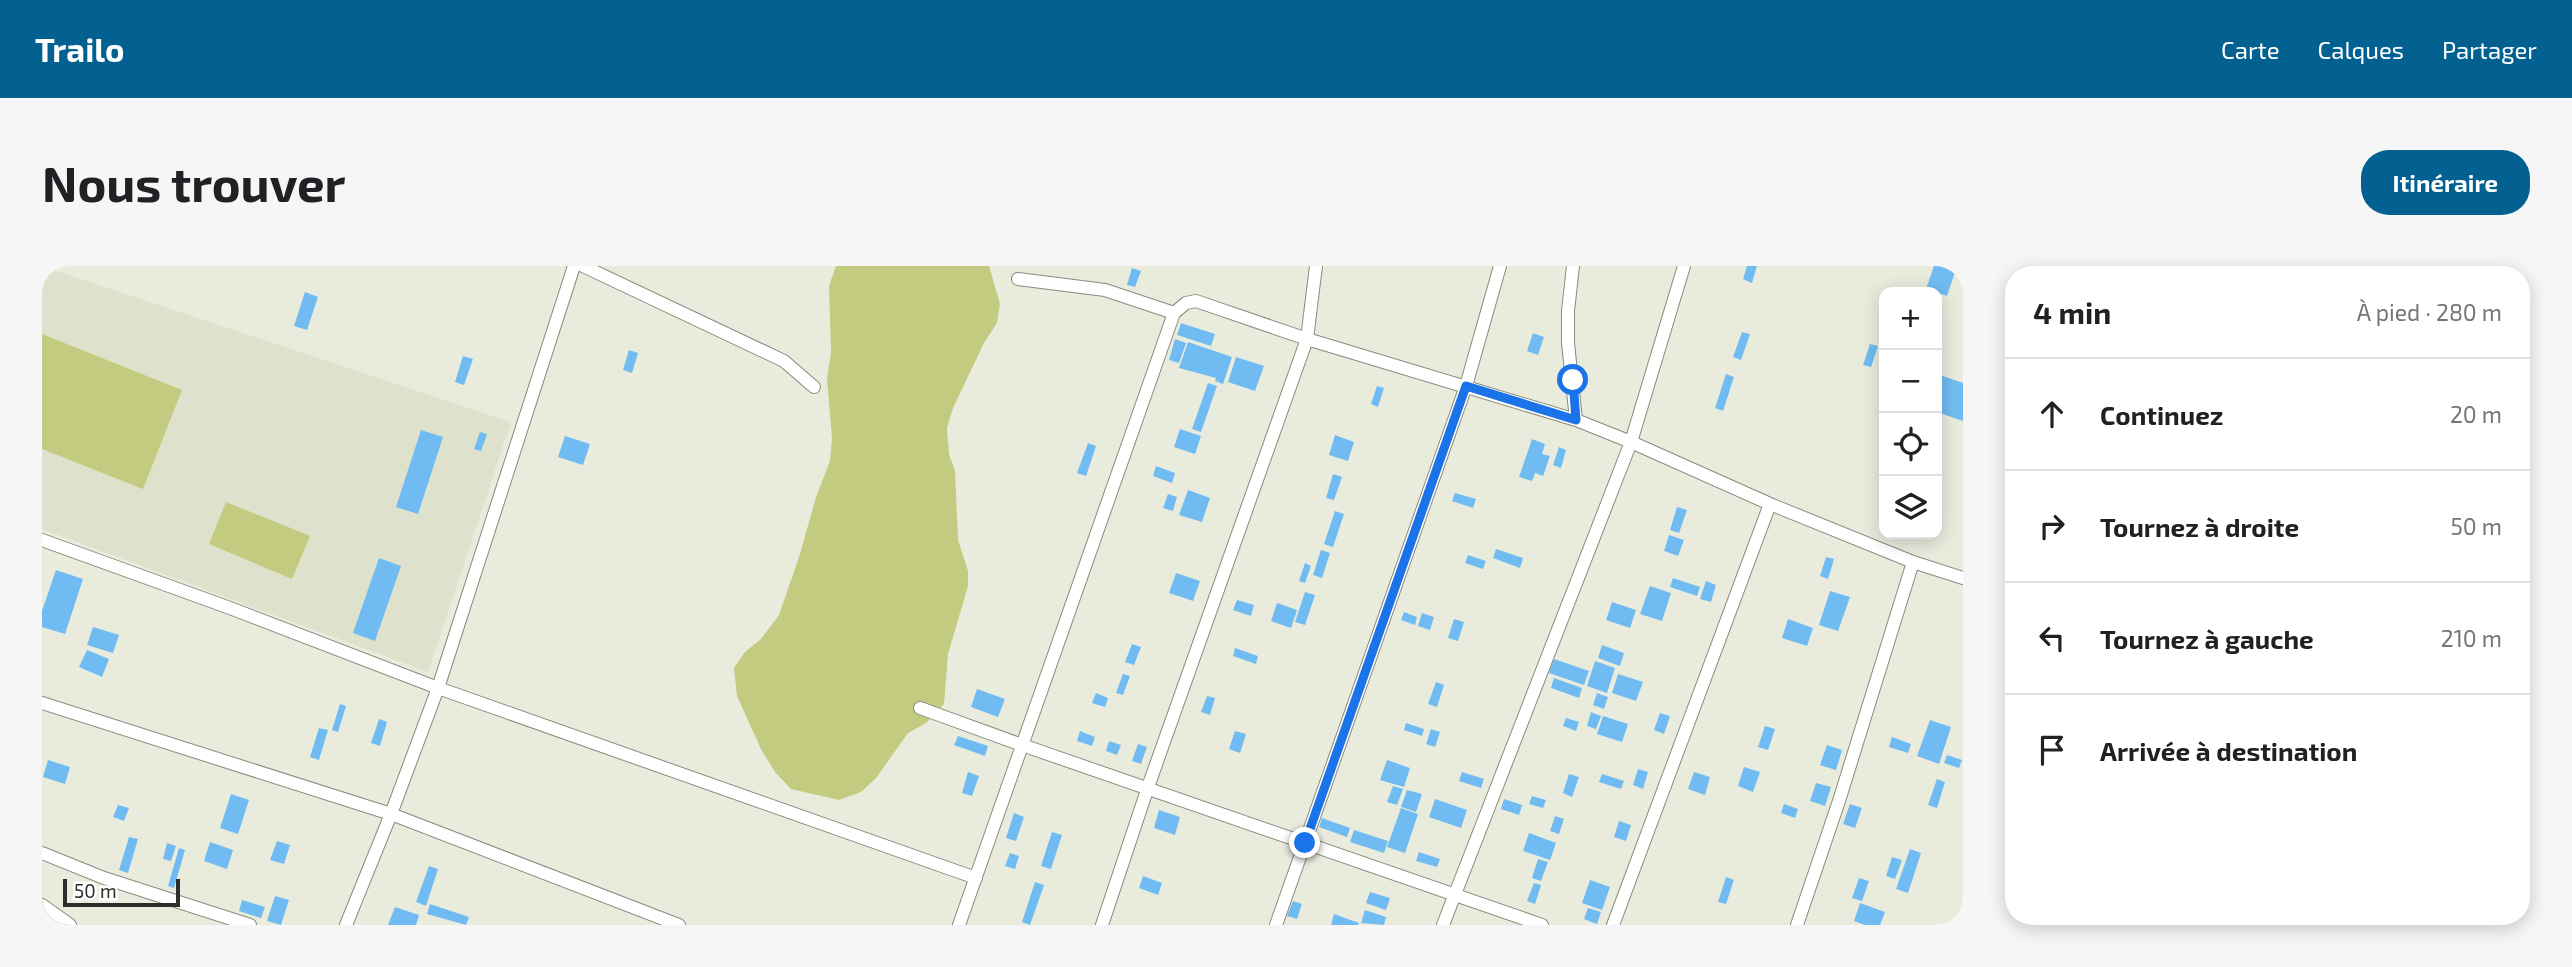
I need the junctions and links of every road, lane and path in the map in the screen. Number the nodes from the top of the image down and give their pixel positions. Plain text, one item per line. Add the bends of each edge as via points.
1 (574, 266) edge
2 (583, 266) edge
3 (1316, 266) edge
4 (1500, 266) edge
5 (1573, 266) edge
6 (1684, 266) edge
7 (1017, 279) dead end
8 (1174, 313) junction
9 (1307, 339) junction
10 (1466, 386) junction
11 (814, 387) dead end
12 (1576, 420) junction
13 (1631, 442) junction
14 (1770, 504) junction
15 (42, 540) edge
16 (1913, 562) junction
17 (1963, 578) edge
18 (438, 688) junction
19 (42, 703) edge
20 (920, 708) dead end
21 (1022, 746) junction
22 (1148, 787) junction
23 (391, 814) junction
24 (1305, 843) junction
25 (42, 853) edge
26 (976, 878) junction
27 (1454, 894) junction
28 (42, 905) edge
29 (70, 925) edge
30 (250, 925) edge
31 (346, 925) edge
32 (679, 925) edge
33 (959, 925) edge
34 (1102, 925) edge
35 (1276, 925) edge
36 (1443, 925) edge
37 (1542, 925) edge
38 (1613, 925) edge
39 (1797, 925) edge

1 - 18 street
2 - 11 street via 784,361
3 - 9 street
4 - 10 street
5 - 12 street via 1568,343
6 - 13 street
7 - 8 street via 1105,290
8 - 9 street via 1196,301
8 - 21 street
9 - 10 street
9 - 22 street
10 - 12 street
10 - 24 street
12 - 13 street
13 - 14 street
13 - 27 street
14 - 16 street
14 - 38 street
15 - 18 street
16 - 17 street
16 - 39 street
18 - 23 street
18 - 26 street
19 - 23 street
20 - 21 street
21 - 22 street
21 - 26 street
22 - 24 street
22 - 34 street
23 - 31 street
23 - 32 street
24 - 27 street
24 - 35 street
25 - 30 street
26 - 33 street
27 - 36 street
27 - 37 street
28 - 29 street

